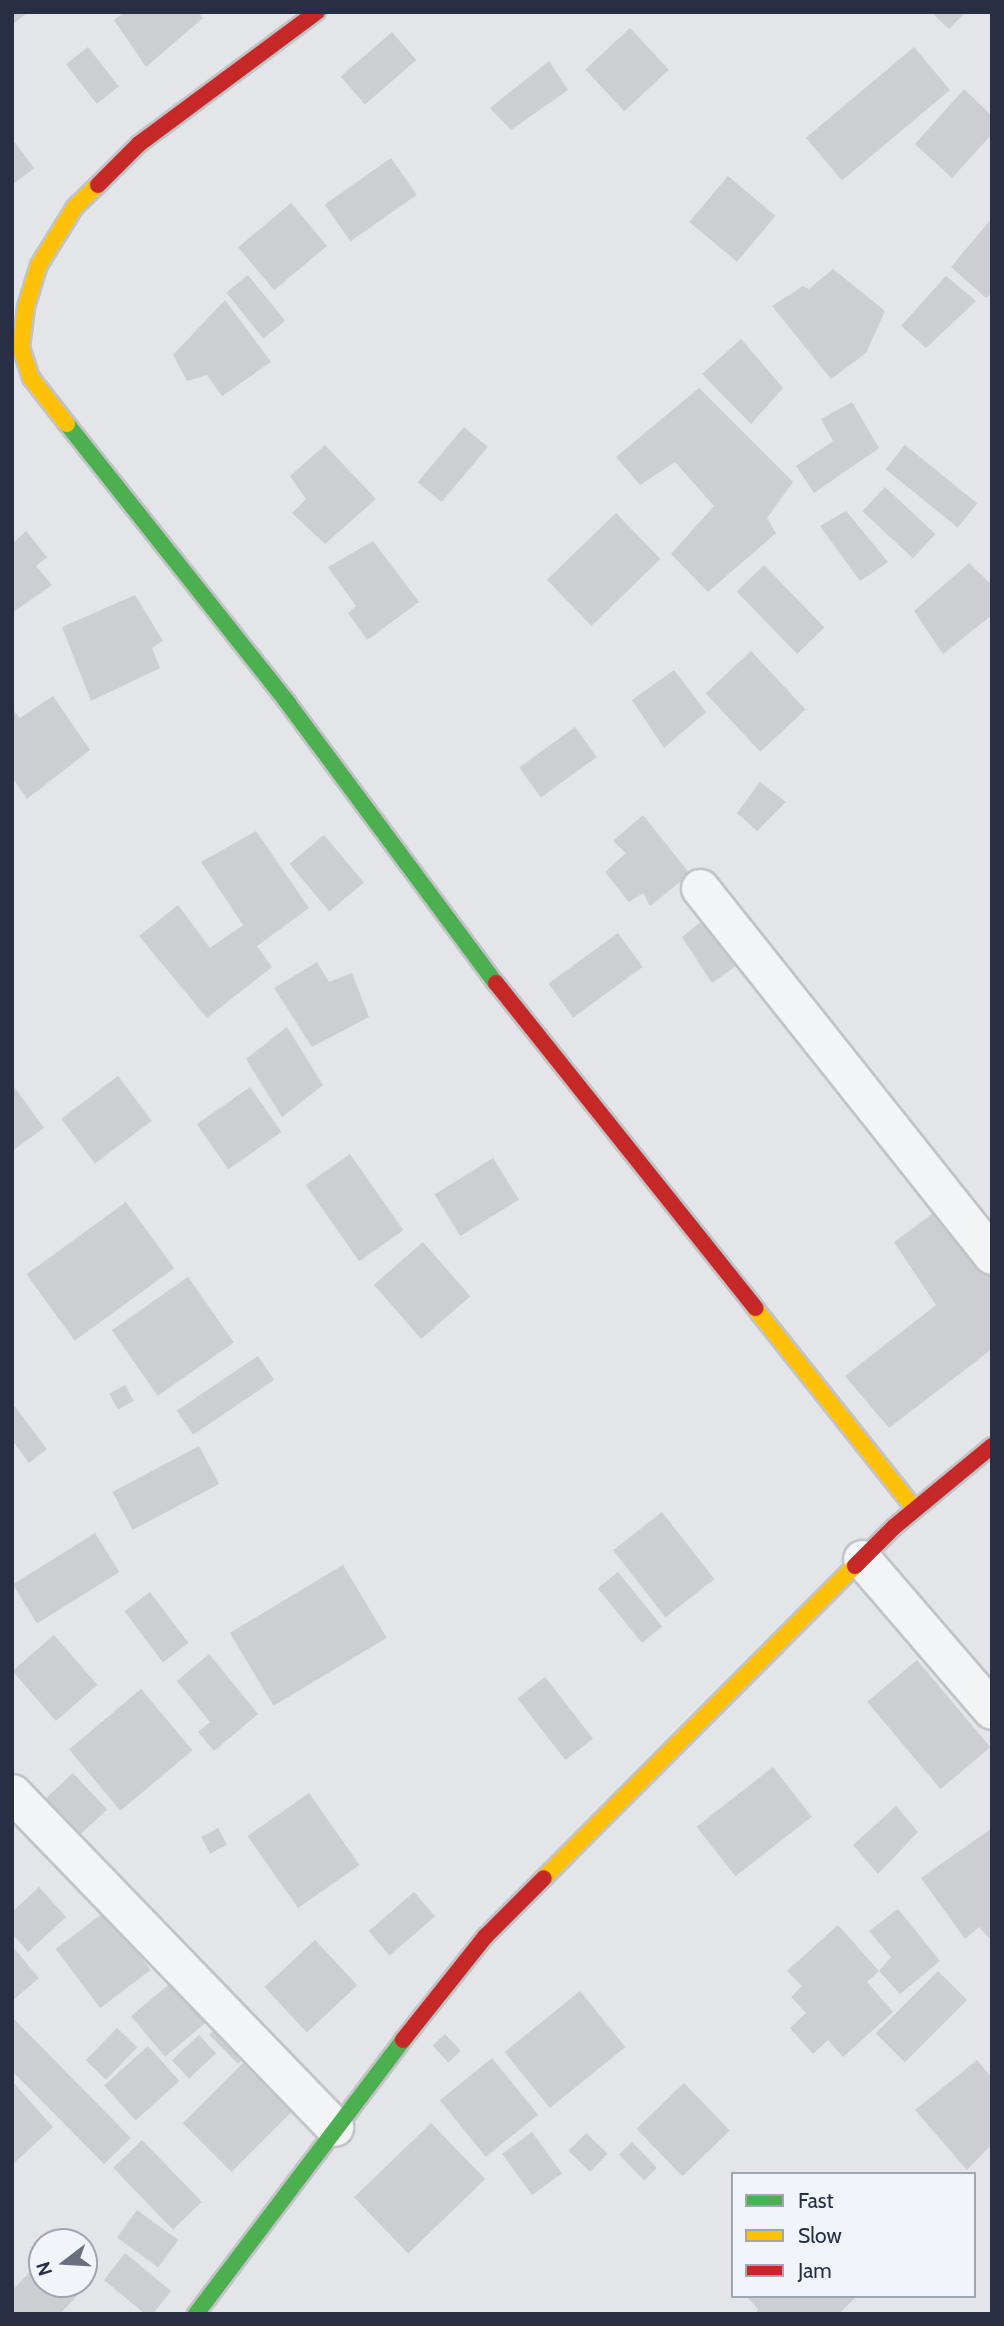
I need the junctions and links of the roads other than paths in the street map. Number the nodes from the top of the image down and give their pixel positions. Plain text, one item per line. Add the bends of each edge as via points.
1 (317, 12) edge
2 (701, 888) dead end
3 (992, 1255) edge
4 (992, 1446) edge
5 (915, 1509) junction
6 (862, 1559) junction
7 (992, 1710) edge
8 (12, 1793) edge
9 (334, 2127) junction
10 (196, 2314) edge

1 - 5 street via 139,144 75,207 39,265 26,307 21,348 31,378 287,702 500,988
2 - 3 street
4 - 5 street
5 - 6 street
6 - 7 street
6 - 9 street via 485,1937
8 - 9 street
9 - 10 street

